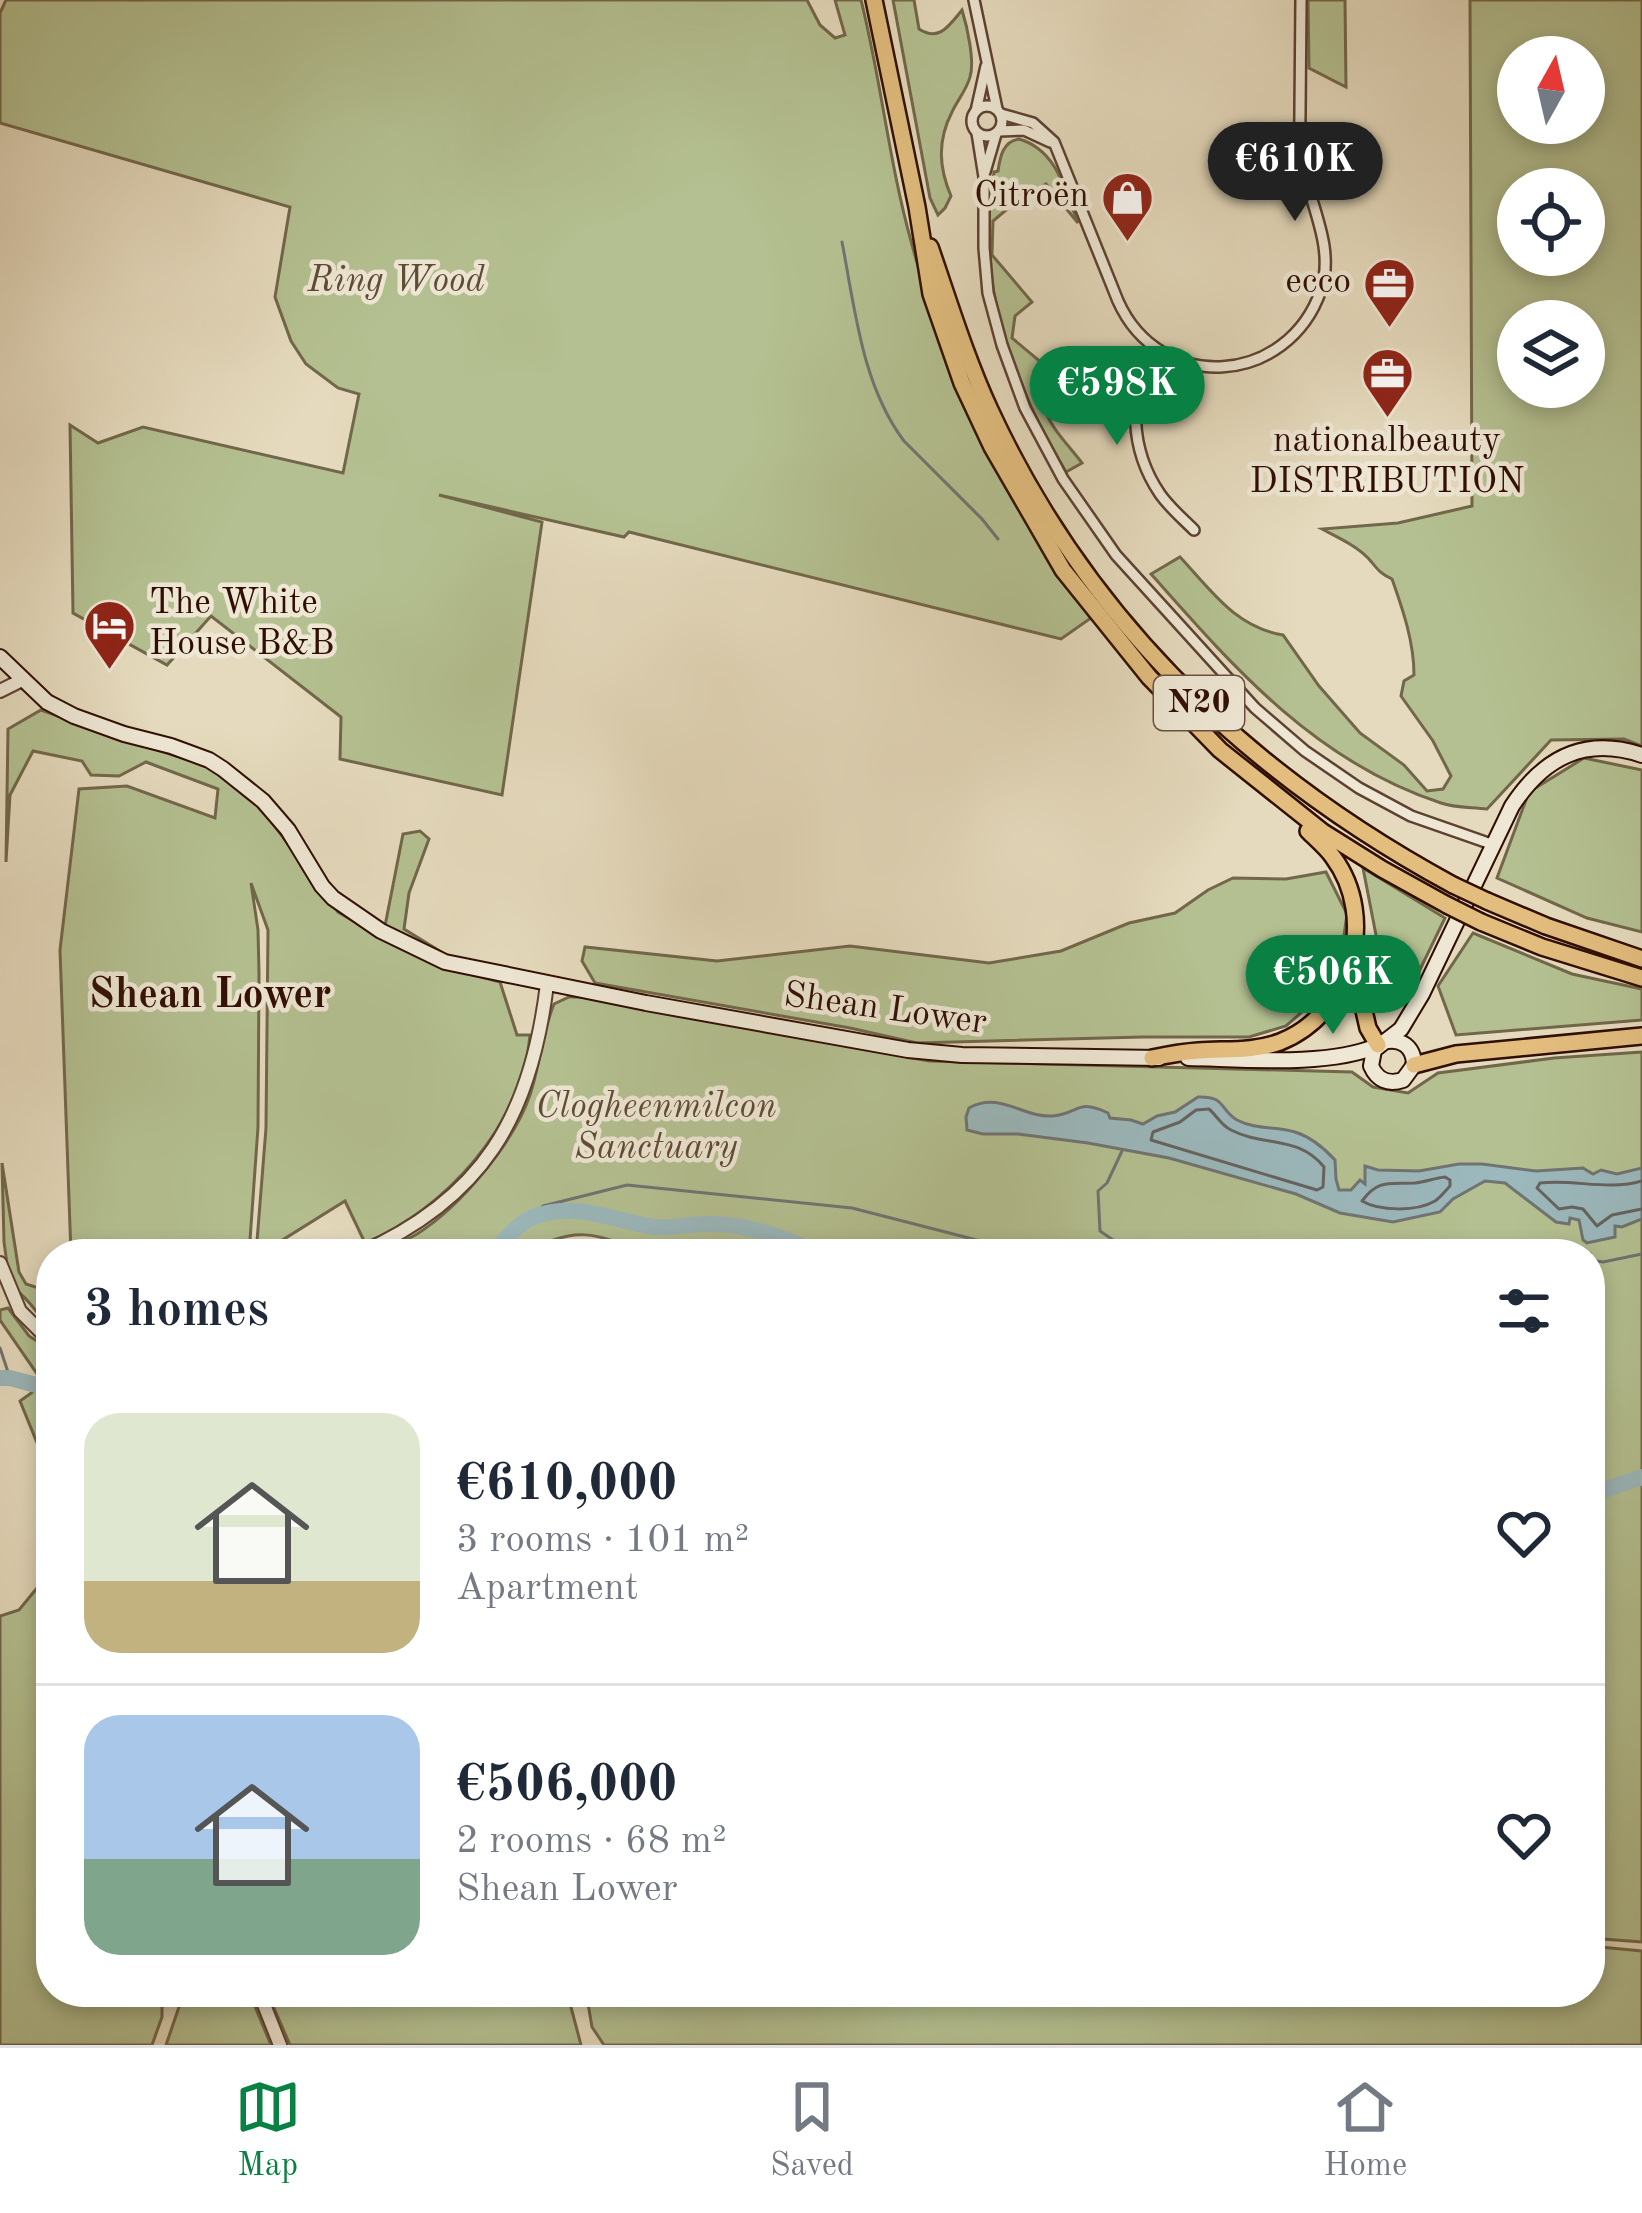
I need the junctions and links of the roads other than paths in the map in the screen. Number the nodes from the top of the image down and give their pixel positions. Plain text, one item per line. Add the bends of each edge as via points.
1 (874, 0) edge
2 (974, 0) edge
3 (1301, 0) edge
4 (987, 60) junction
5 (976, 111) junction
6 (999, 111) junction
7 (998, 132) junction
8 (977, 133) junction
9 (1055, 145) junction
10 (984, 177) junction
11 (916, 207) junction
12 (1154, 347) junction
13 (1194, 530) dead end
14 (0, 657) edge
15 (22, 680) junction
16 (0, 691) edge
17 (1220, 750) junction
18 (1642, 754) edge
19 (1494, 845) junction
20 (1352, 958) junction
21 (1642, 959) edge
22 (1642, 978) edge
23 (548, 984) junction
24 (1422, 994) junction
25 (1642, 1036) edge
26 (1380, 1044) junction
27 (1408, 1047) junction
28 (1152, 1058) junction
29 (1290, 1059) junction
30 (1414, 1065) junction
31 (1372, 1066) junction
32 (392, 1239) edge
33 (0, 1263) edge
34 (36, 1327) edge
35 (265, 2007) edge
36 (280, 2045) edge

1 - 11 highway, N20
2 - 4 street
3 - 12 street via 1300,153 1324,246 1323,285 1312,311 1271,353 1243,365 1190,365
4 - 5 street
4 - 6 street
5 - 6 street
5 - 8 street
6 - 7 street
6 - 9 street via 1033,123
7 - 8 street
7 - 9 street via 1024,130
7 - 10 street
8 - 10 street
9 - 12 street via 1124,315
10 - 19 street via 988,293 1014,380 1063,479 1115,555 1305,751 1412,816
11 - 17 highway, N20 via 931,294 1001,463 1076,588
11 - 21 highway, N20, bridge via 1010,452 1077,561 1160,664 1269,766 1372,840 1487,902
12 - 13 street via 1137,386 1136,434 1162,498
14 - 15 main road, Shean Lower
15 - 16 street
15 - 23 main road, Shean Lower via 74,716 223,769 288,830 333,898 381,931 445,962
17 - 20 highway via 1333,857 1356,917
17 - 22 highway, N20, bridge via 1323,832 1448,905 1542,947
18 - 19 main road via 1604,747 1552,763 1525,786
19 - 24 main road
20 - 26 highway via 1367,1028
20 - 28 highway via 1332,1001 1298,1033 1258,1048
23 - 28 main road, Shean Lower via 935,1054
23 - 32 street via 528,1083 496,1145 443,1204
24 - 26 main road via 1401,1029
24 - 27 main road
25 - 30 highway
26 - 27 main road
26 - 29 main road, Shean Lower
26 - 31 main road
27 - 30 main road
28 - 29 main road, Shean Lower
29 - 31 main road, Shean Lower
30 - 31 main road via 1390,1082
33 - 34 street via 20,1311
35 - 36 street

